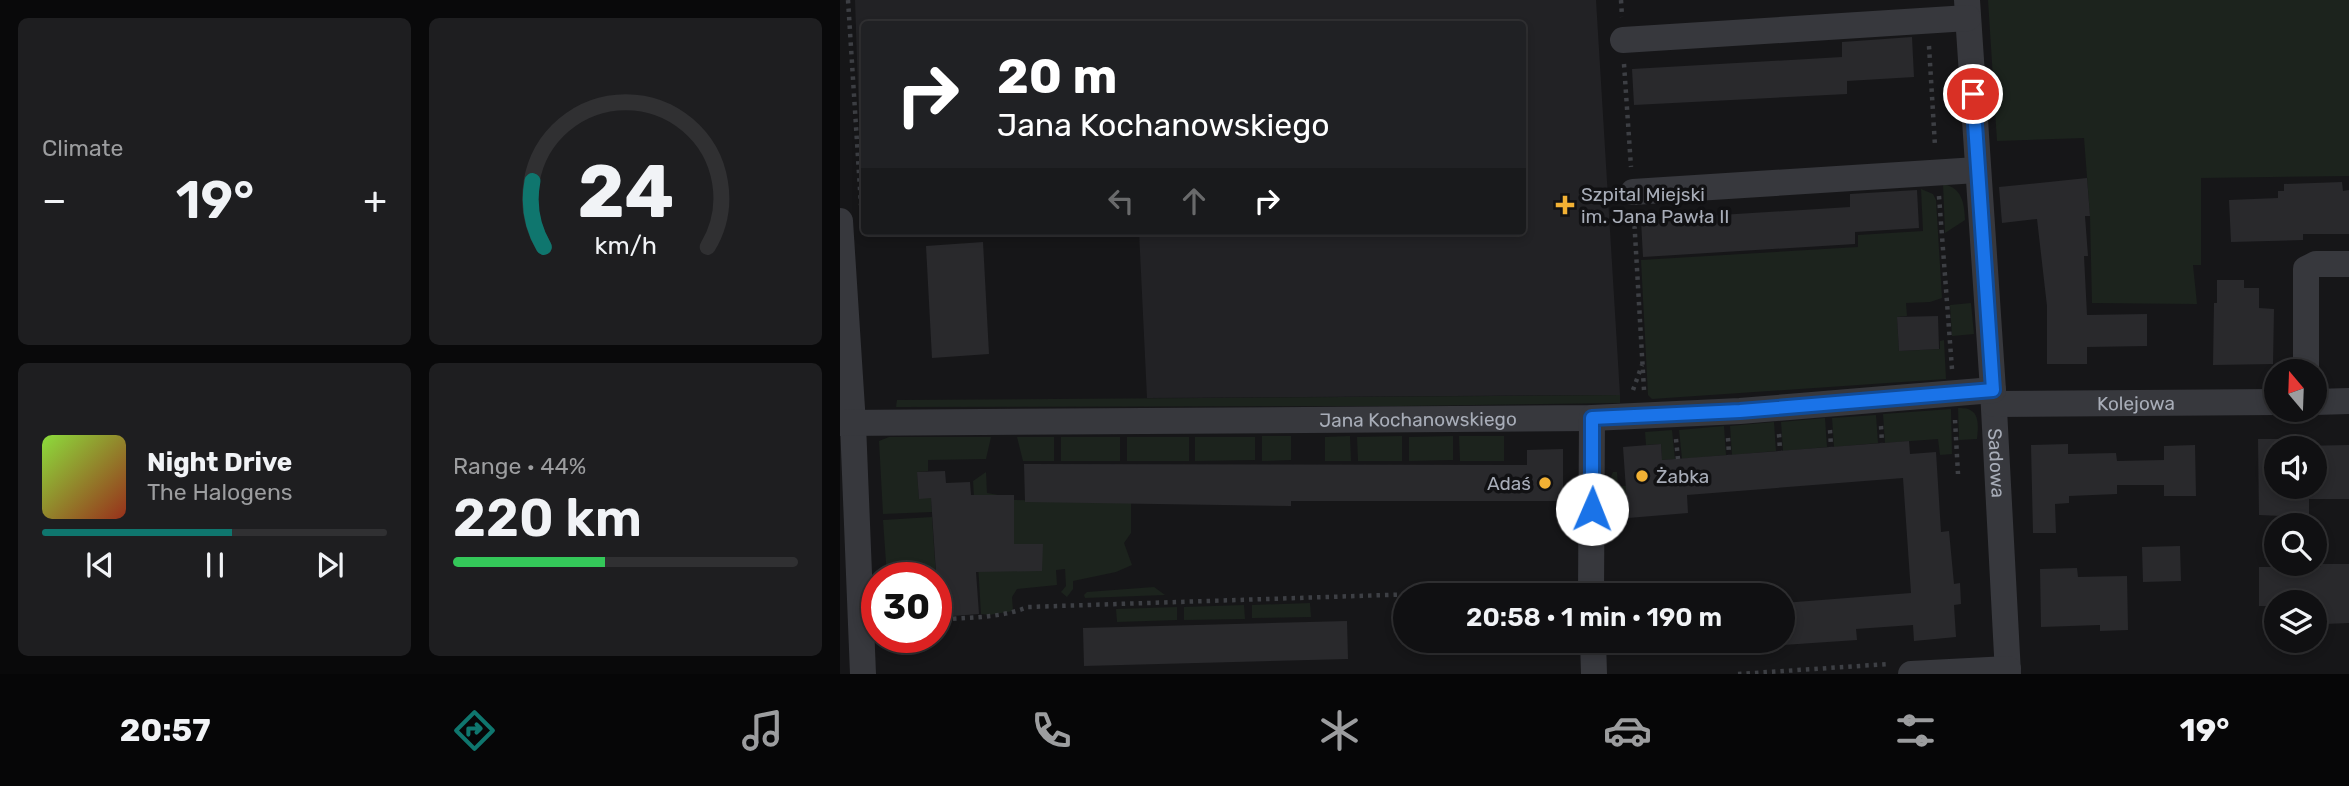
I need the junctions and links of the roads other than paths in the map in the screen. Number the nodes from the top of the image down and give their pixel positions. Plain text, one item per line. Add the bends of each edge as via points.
1 (1968, 9) edge
2 (1623, 40) dead end
3 (1977, 170) junction
4 (1633, 192) road end
5 (840, 221) edge
6 (2349, 264) edge
7 (2306, 359) edge
8 (1993, 397) junction
9 (2349, 401) edge
10 (2264, 402) edge
11 (2328, 402) edge
12 (1592, 418) junction
13 (846, 424) edge
14 (1591, 583) edge
15 (1593, 653) edge
16 (855, 663) edge
17 (1906, 668) edge
18 (2008, 671) edge
19 (1594, 674) edge

1 - 2 street via 1927,21
1 - 3 street, Sadowa
3 - 4 street
3 - 8 street, Sadowa
5 - 13 street
6 - 7 street via 2316,264 2306,269
8 - 10 street, Kolejowa
8 - 12 street, Jana Kochanowskiego via 1954,393
8 - 18 street, Sadowa
9 - 11 street
12 - 13 street, Jana Kochanowskiego
12 - 14 street
13 - 16 street
15 - 19 street
17 - 18 street

